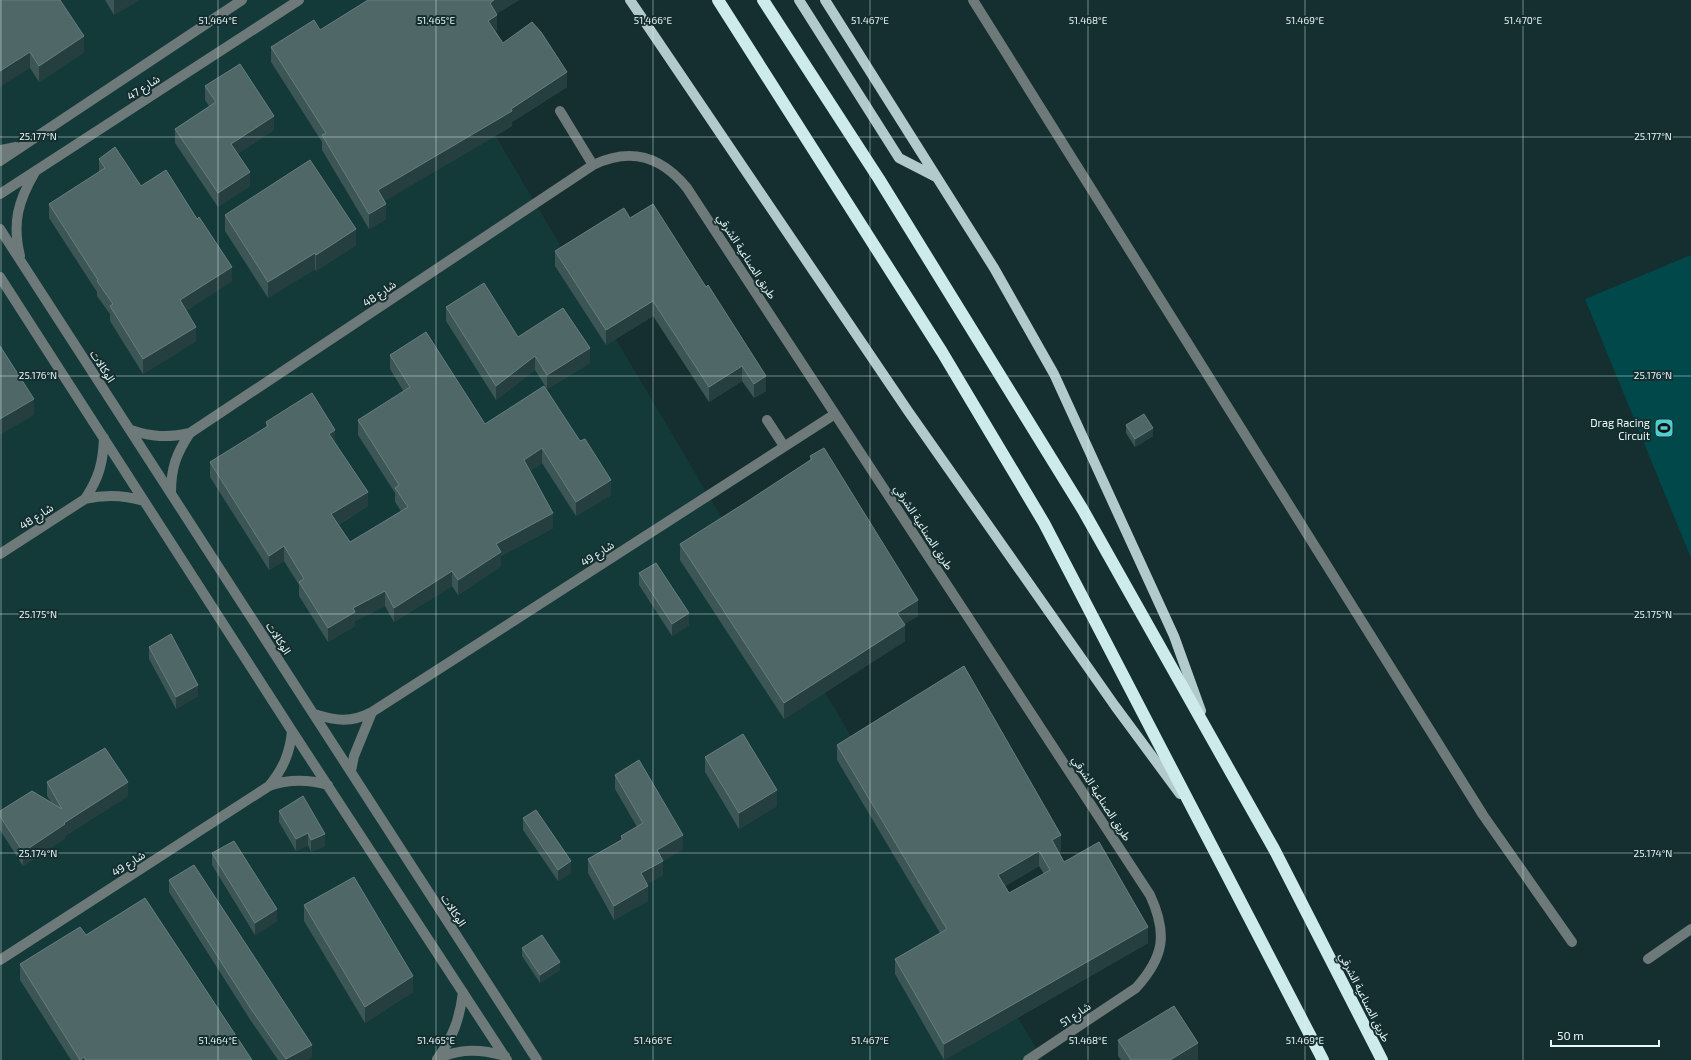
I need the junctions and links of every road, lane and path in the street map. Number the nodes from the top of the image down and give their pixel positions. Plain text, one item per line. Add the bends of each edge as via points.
1 (242, 0) edge
2 (299, 0) edge
3 (630, 0) edge
4 (718, 0) edge
5 (763, 0) edge
6 (800, 0) edge
7 (824, 0) edge
8 (973, 0) edge
9 (560, 111) dead end
10 (26, 144) junction
11 (0, 150) edge
12 (0, 161) edge
13 (593, 165) junction
14 (36, 171) junction
15 (581, 172) joint
16 (936, 177) junction
17 (0, 194) edge
18 (0, 229) edge
19 (23, 266) junction
20 (0, 278) edge
21 (835, 414) junction
22 (767, 420) dead end
23 (131, 430) junction
24 (190, 433) junction
25 (104, 438) junction
26 (784, 446) junction
27 (171, 493) junction
28 (85, 499) junction
29 (144, 501) junction
30 (0, 554) edge
31 (372, 712) junction
32 (314, 714) junction
33 (292, 731) junction
34 (1210, 736) junction
35 (351, 772) junction
36 (328, 785) junction
37 (268, 786) junction
38 (1192, 810) junction
39 (1691, 930) edge
40 (1572, 942) dead end
41 (1648, 959) dead end
42 (0, 960) edge
43 (1136, 988) joint
44 (463, 992) junction
45 (506, 1058) edge
46 (437, 1059) edge
47 (537, 1060) edge
48 (1028, 1060) edge
49 (1323, 1060) edge
50 (1382, 1060) edge

1 - 10 street, شارع 47
2 - 14 street, شارع 47
3 - 38 main road via 908,411 1115,706
4 - 38 highway via 942,352 1044,522
5 - 34 highway, طريق الصناعية الشرقي via 879,179 1083,510
6 - 16 main road via 899,158
7 - 16 main road, طريق الصناعية الشرقي
8 - 40 street via 1483,815
9 - 13 street
10 - 11 street
10 - 12 street, شارع 47
13 - 15 street, طريق الصناعية الشرقي
13 - 21 street, طريق الصناعية الشرقي via 608,158 638,156 660,164 678,177
14 - 17 street, شارع 47
14 - 19 street via 23,192 17,217 16,242
15 - 24 street, شارع 48
16 - 34 main road, طريق الصناعية الشرقي via 994,268 1054,374 1174,636
18 - 19 street, الوكالات
19 - 23 street, الوكالات
20 - 25 street
21 - 26 street, شارع 49
21 - 43 street, طريق الصناعية الشرقي via 1150,895 1158,914 1161,934 1158,954 1149,973
22 - 26 street
23 - 24 street, شارع 48 via 160,437
23 - 27 street, الوكالات
24 - 27 street, شارع 48 via 175,461
25 - 28 street, شارع 48 via 100,470
25 - 29 street
26 - 31 street, شارع 49
27 - 32 street, الوكالات
28 - 29 street, شارع 48 via 115,494
28 - 30 street, شارع 48
29 - 33 street
31 - 32 street, شارع 49 via 360,719 346,721
31 - 35 street via 354,756
32 - 35 street, الوكالات
33 - 36 street
33 - 37 street, شارع 49 via 286,761
34 - 50 highway, طريق الصناعية الشرقي via 1274,849
35 - 47 street, الوكالات
36 - 37 street, شارع 49 via 298,780
36 - 44 street
37 - 42 street, شارع 49
38 - 49 highway
39 - 41 street
43 - 48 street, شارع 51
44 - 45 street
44 - 46 street via 456,1027
45 - 46 street via 488,1051 471,1050 454,1052

